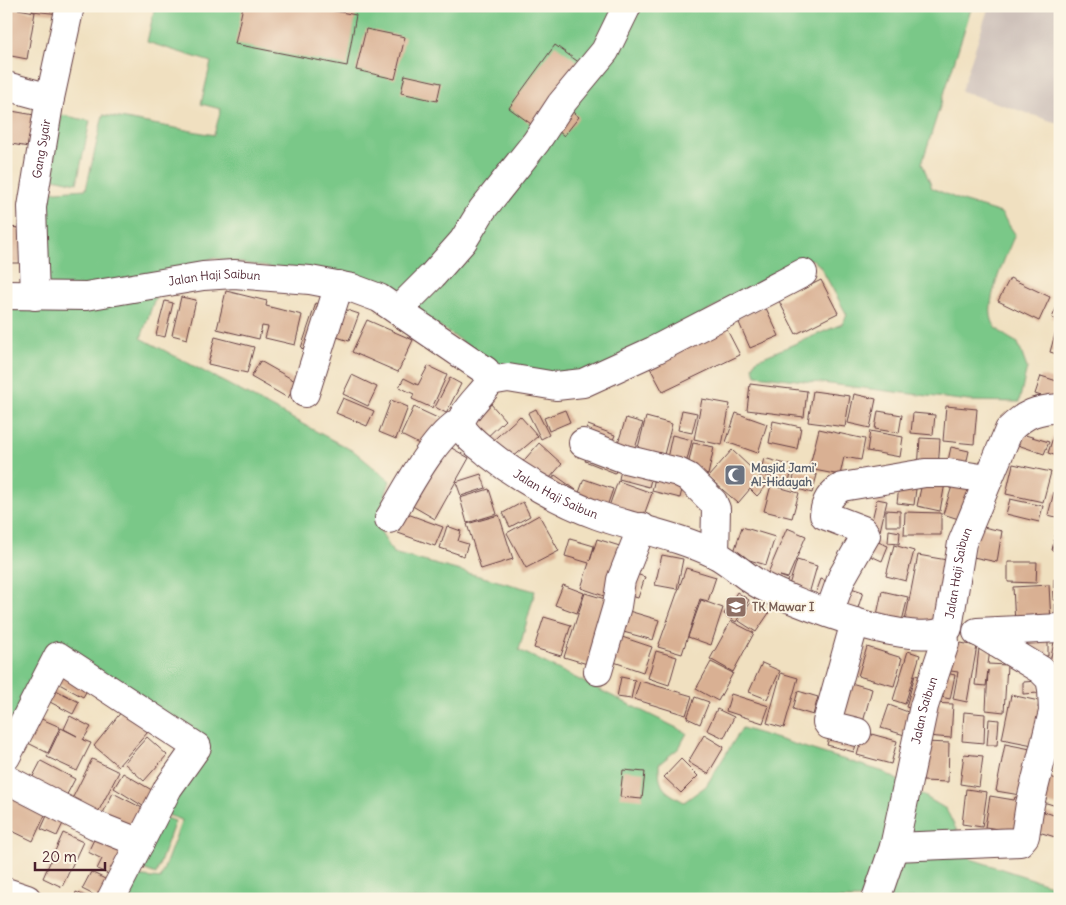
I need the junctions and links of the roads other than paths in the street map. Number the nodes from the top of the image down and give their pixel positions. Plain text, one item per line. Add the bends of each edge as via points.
1 (70, 6) edge
2 (626, 6) edge
3 (6, 86) edge
4 (50, 98) junction
5 (803, 273) dead end
6 (339, 285) junction
7 (6, 296) edge
8 (35, 296) junction
9 (398, 310) junction
10 (490, 381) junction
11 (305, 393) dead end
12 (1060, 408) edge
13 (461, 421) junction
14 (583, 443) dead end
15 (987, 479) junction
16 (389, 520) dead end
17 (642, 527) junction
18 (715, 554) junction
19 (830, 613) junction
20 (855, 622) junction
21 (1060, 628) edge
22 (946, 630) junction
23 (980, 633) junction
24 (598, 671) dead end
25 (857, 732) dead end
26 (6, 757) edge
27 (6, 779) edge
28 (140, 843) junction
29 (894, 847) junction
30 (6, 892) edge
31 (27, 899) edge
32 (111, 899) edge
33 (876, 899) edge

1 - 4 street, Gang Syair
2 - 9 street via 605,51 561,104 536,142 482,210 463,241
3 - 4 street
4 - 8 street, Gang Syair via 32,207
5 - 10 street via 584,383 556,386 508,378
6 - 8 street, Jalan Haji Saibun via 283,276 234,274 203,276 86,296
6 - 9 street, Jalan Haji Saibun via 372,295
6 - 11 street
7 - 8 street, Jalan Haji Saibun
9 - 10 street, Jalan Haji Saibun via 486,371
10 - 13 street
12 - 15 street, Jalan Haji Saibun via 1023,416 1009,430
13 - 16 street via 449,427
13 - 17 street, Jalan Haji Saibun via 474,441 502,464 562,501 599,516
14 - 18 street via 688,477 716,509
15 - 19 street via 925,473 842,487 835,491 827,501 824,515 863,530 866,535 842,577
15 - 22 street, Jalan Haji Saibun via 962,542
17 - 18 street, Jalan Haji Saibun
17 - 24 street via 620,580 617,606
18 - 19 street, Jalan Haji Saibun via 762,586
19 - 20 street, Jalan Haji Saibun
20 - 22 street, Jalan Haji Saibun via 911,635
20 - 25 street via 827,722
21 - 23 street
22 - 23 street
22 - 29 street, Jalan Saibun via 945,643 924,706
23 - 29 street via 1050,679 1053,712 1025,836 1020,842
26 - 28 street via 59,656 197,747 168,788
27 - 28 street via 95,825
28 - 32 street
29 - 33 street, Jalan Saibun
30 - 31 street

